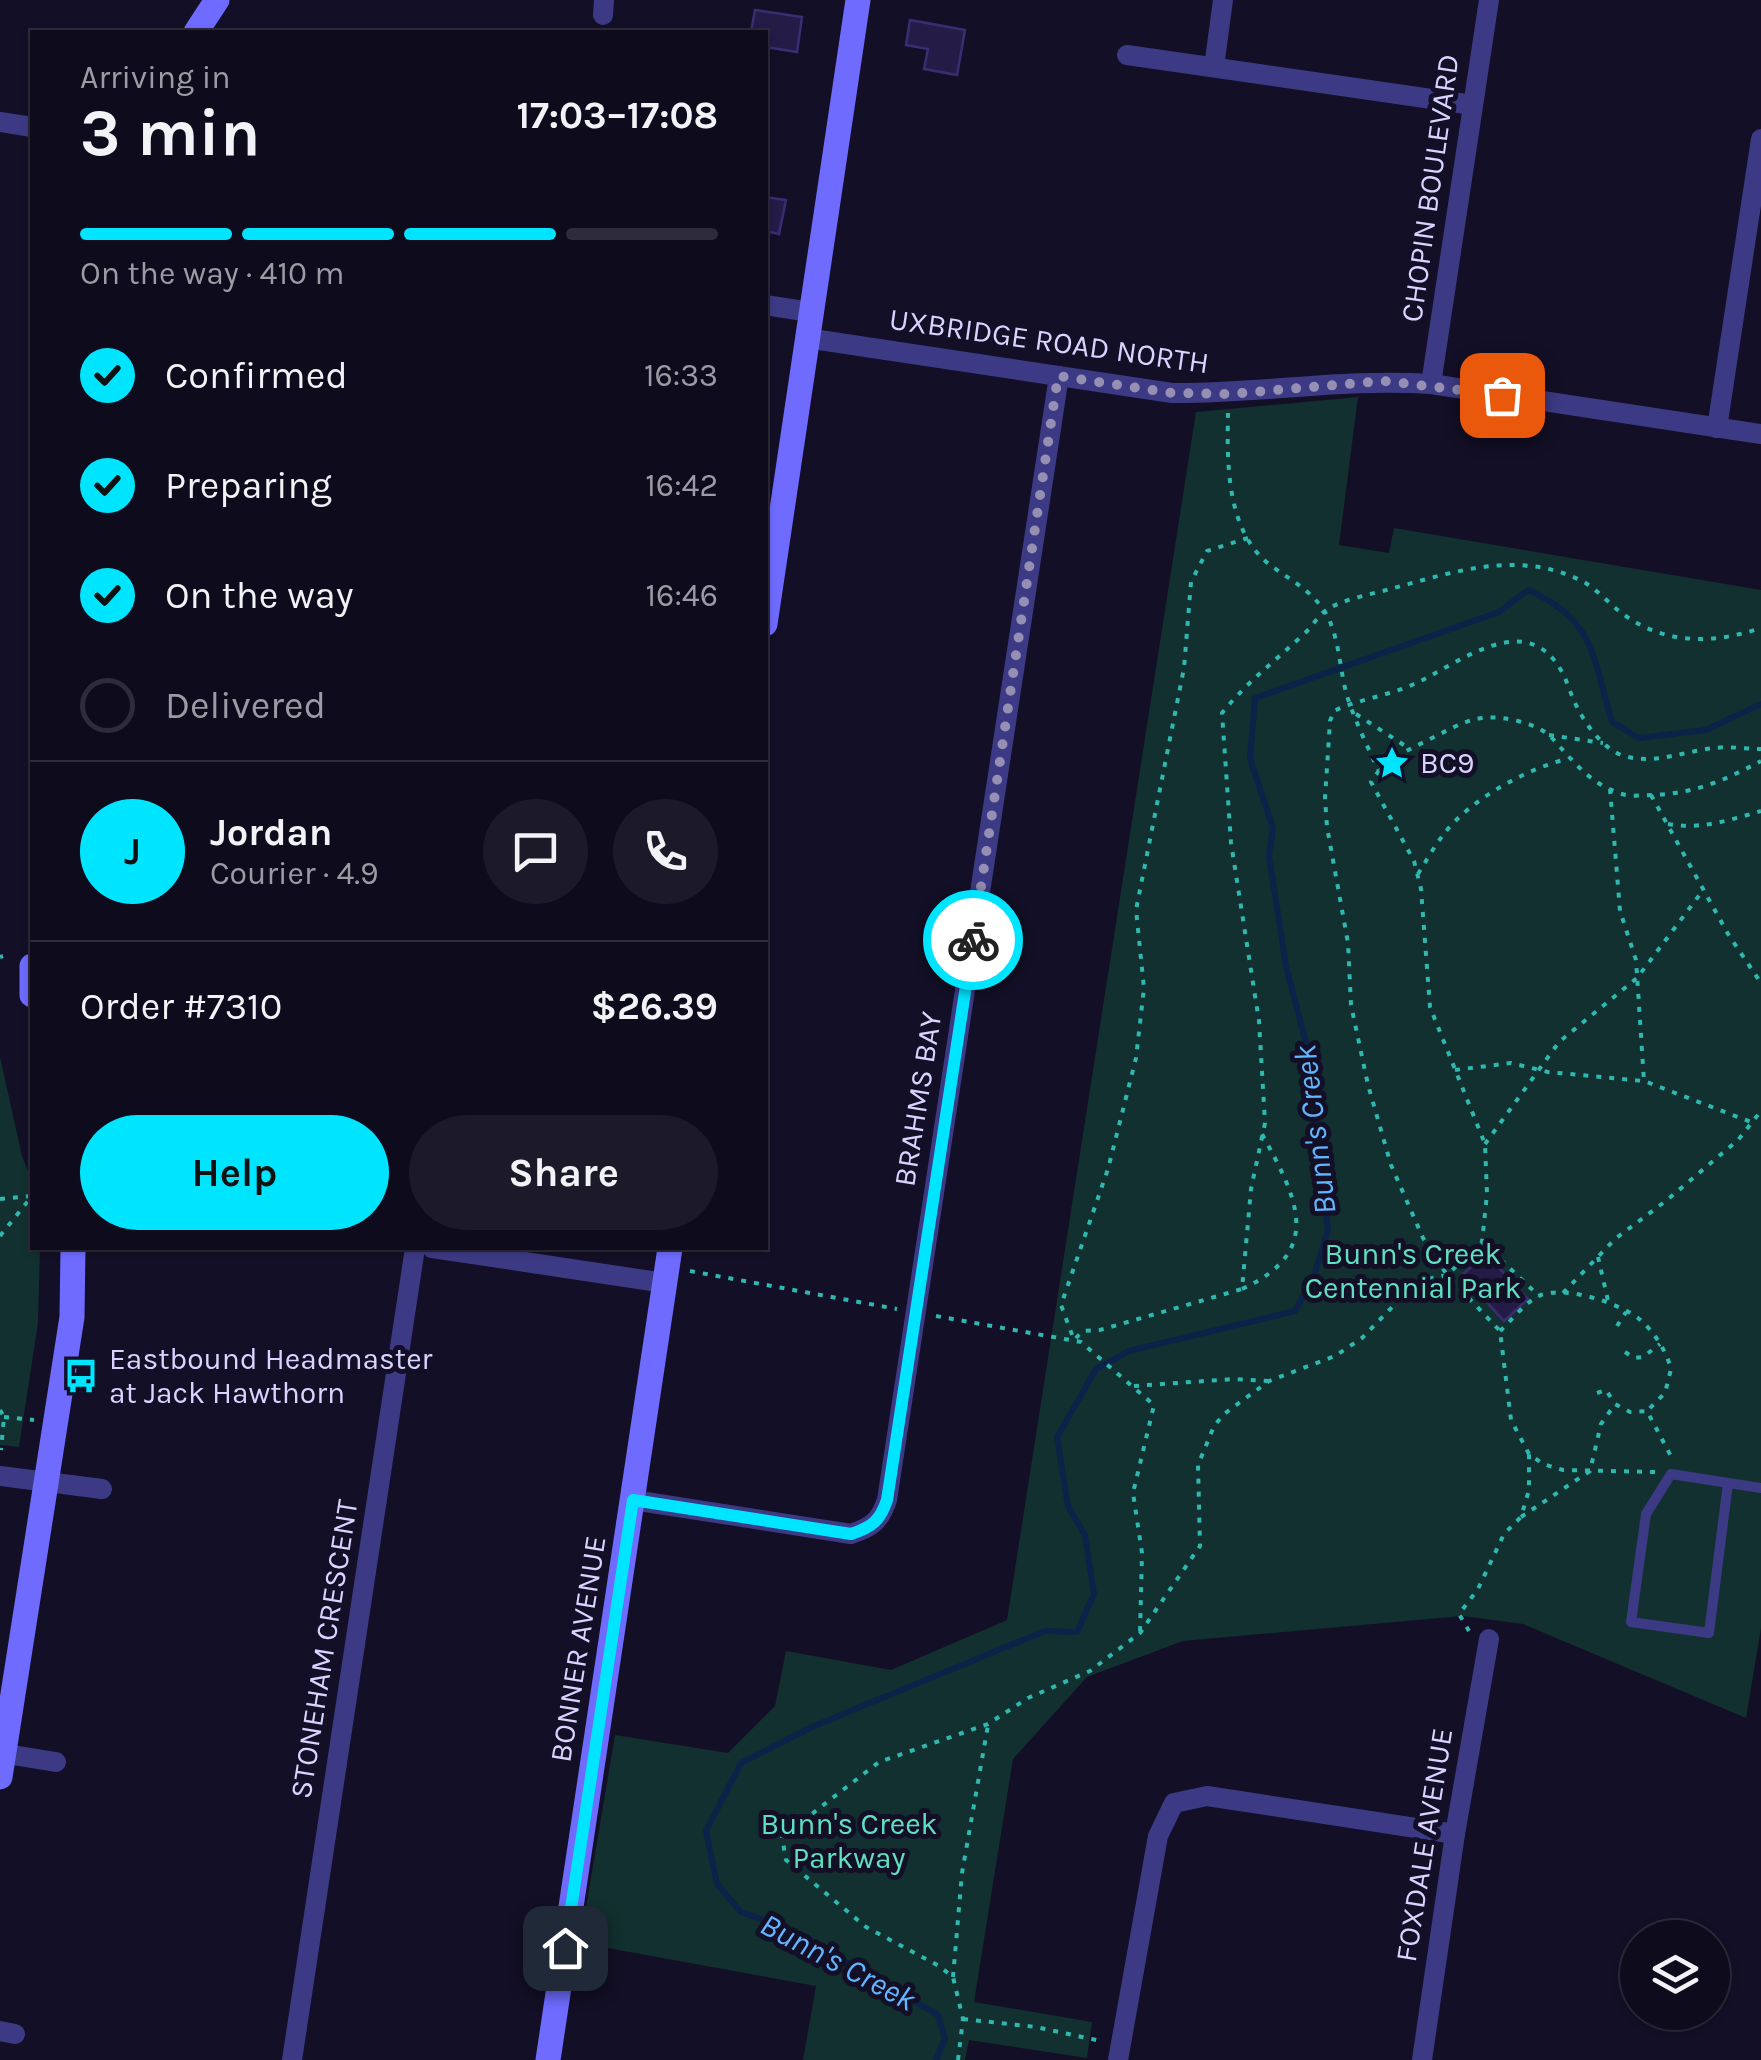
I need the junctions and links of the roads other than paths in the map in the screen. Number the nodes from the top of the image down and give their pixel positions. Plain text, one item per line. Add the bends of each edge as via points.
1 (217, 0) edge
2 (858, 0) edge
3 (1224, 0) edge
4 (1488, 0) edge
5 (197, 30) edge
6 (1127, 55) dead end
7 (1214, 68) junction
8 (1473, 105) junction
9 (0, 122) edge
10 (30, 127) edge
11 (1761, 138) edge
12 (768, 306) edge
13 (808, 325) junction
14 (1058, 376) junction
15 (1431, 384) junction
16 (1716, 428) junction
17 (1761, 434) edge
18 (768, 603) edge
19 (73, 1250) edge
20 (415, 1250) edge
21 (458, 1250) edge
22 (667, 1266) edge
23 (0, 1476) edge
24 (47, 1483) junction
25 (1728, 1483) junction
26 (1761, 1488) edge
27 (102, 1489) dead end
28 (633, 1500) junction
29 (1488, 1640) dead end
30 (56, 1762) dead end
31 (3, 1766) edge
32 (1455, 1834) junction
33 (1119, 2052) edge
34 (292, 2060) edge
35 (548, 2060) edge
36 (1422, 2060) edge

1 - 5 street
2 - 13 street
3 - 7 street
4 - 8 street, CHOPIN BOULEVARD
6 - 7 street
7 - 8 street
8 - 15 street, CHOPIN BOULEVARD
9 - 10 street
11 - 16 street
12 - 13 street, UXBRIDGE ROAD NORTH
13 - 14 street, UXBRIDGE ROAD NORTH
13 - 18 street
14 - 15 street, UXBRIDGE ROAD NORTH via 1172,393 1367,381
14 - 28 street, BRAHMS BAY via 881,1517 851,1534
15 - 16 street, UXBRIDGE ROAD NORTH
16 - 17 street, UXBRIDGE ROAD NORTH
19 - 24 street via 72,1318
20 - 34 street, STONEHAM CRESCENT
21 - 22 street
22 - 28 street, BONNER AVENUE
23 - 24 street
24 - 27 street
24 - 31 street
25 - 25 lane via 1671,1474 1646,1514 1631,1622 1709,1633
25 - 26 lane
28 - 35 street, BONNER AVENUE
29 - 32 street, FOXDALE AVENUE
30 - 31 street
32 - 33 street via 1207,1796 1174,1803 1158,1836
32 - 36 street, FOXDALE AVENUE

